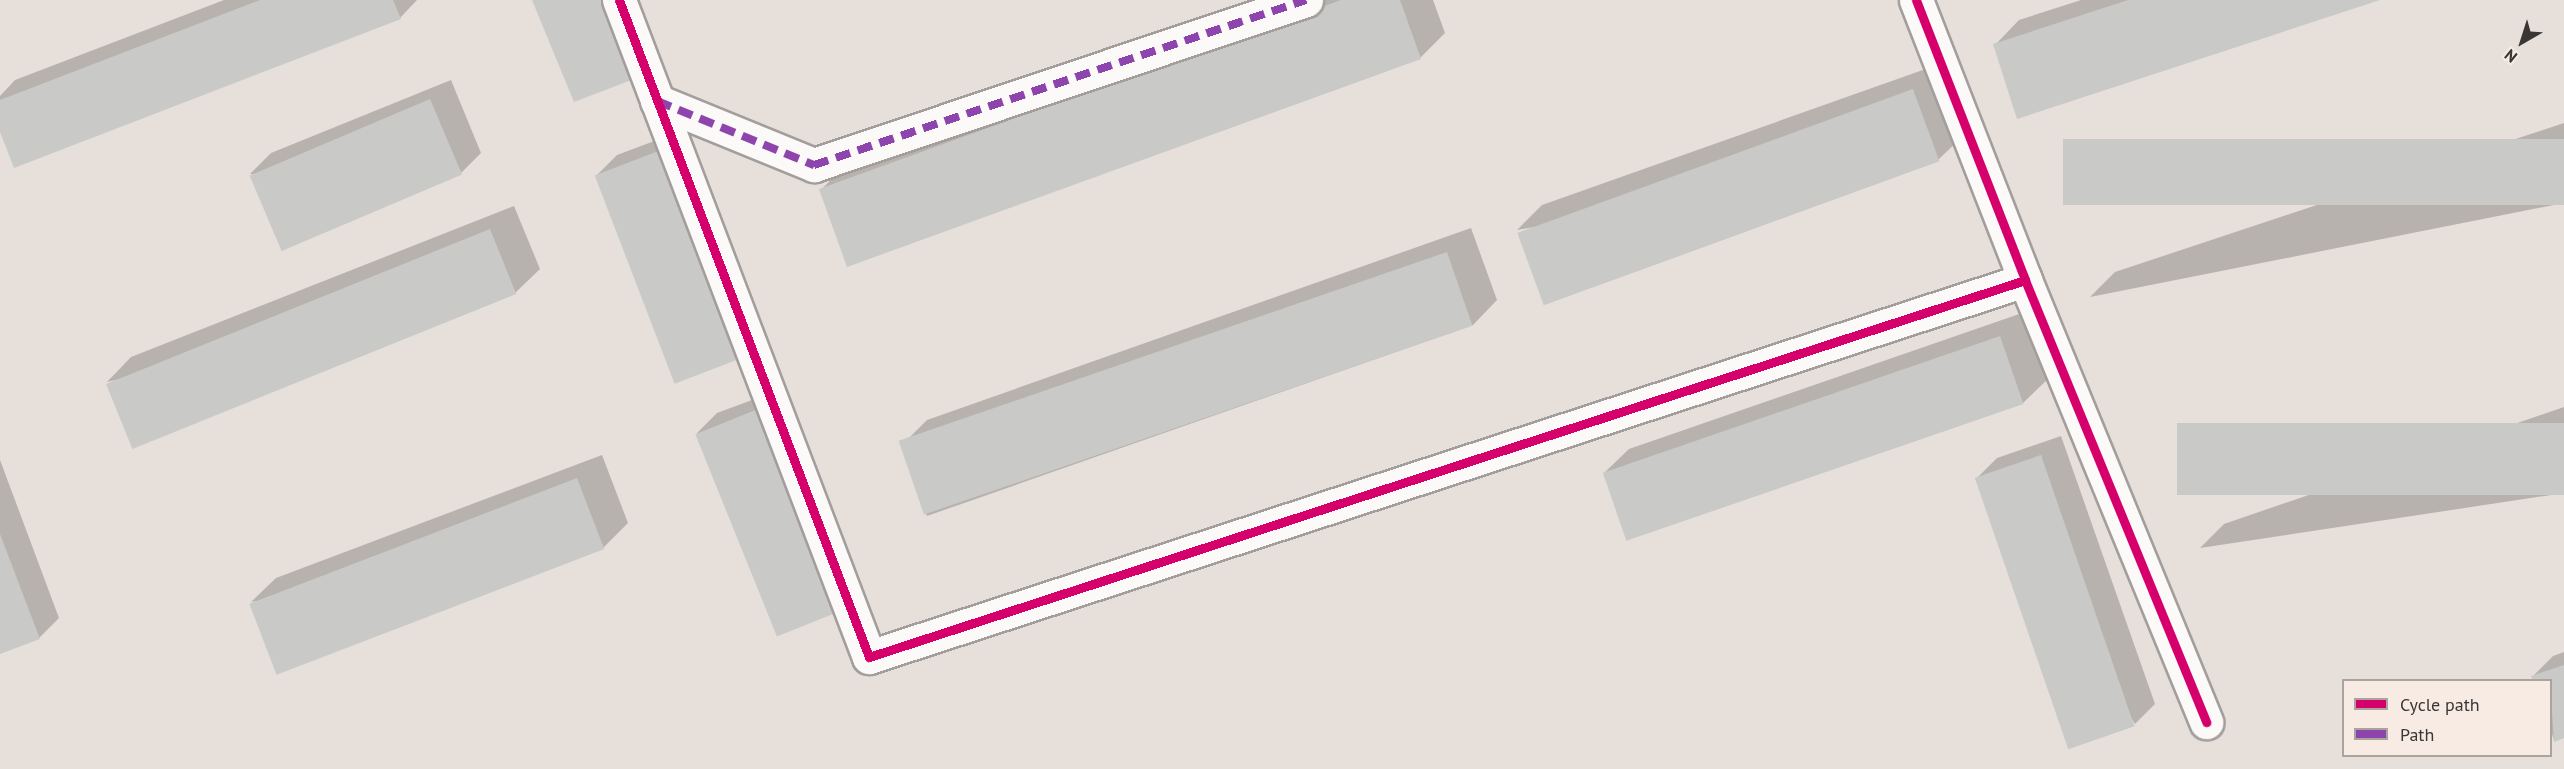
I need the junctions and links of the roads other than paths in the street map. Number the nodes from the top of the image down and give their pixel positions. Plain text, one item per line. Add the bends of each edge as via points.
1 (619, 0) edge
2 (1306, 0) edge
3 (1916, 0) edge
4 (657, 101) junction
5 (2025, 280) junction
6 (2206, 722) dead end

1 - 4 street
2 - 4 street via 814,165
3 - 5 street
4 - 5 street via 869,657
5 - 6 street

